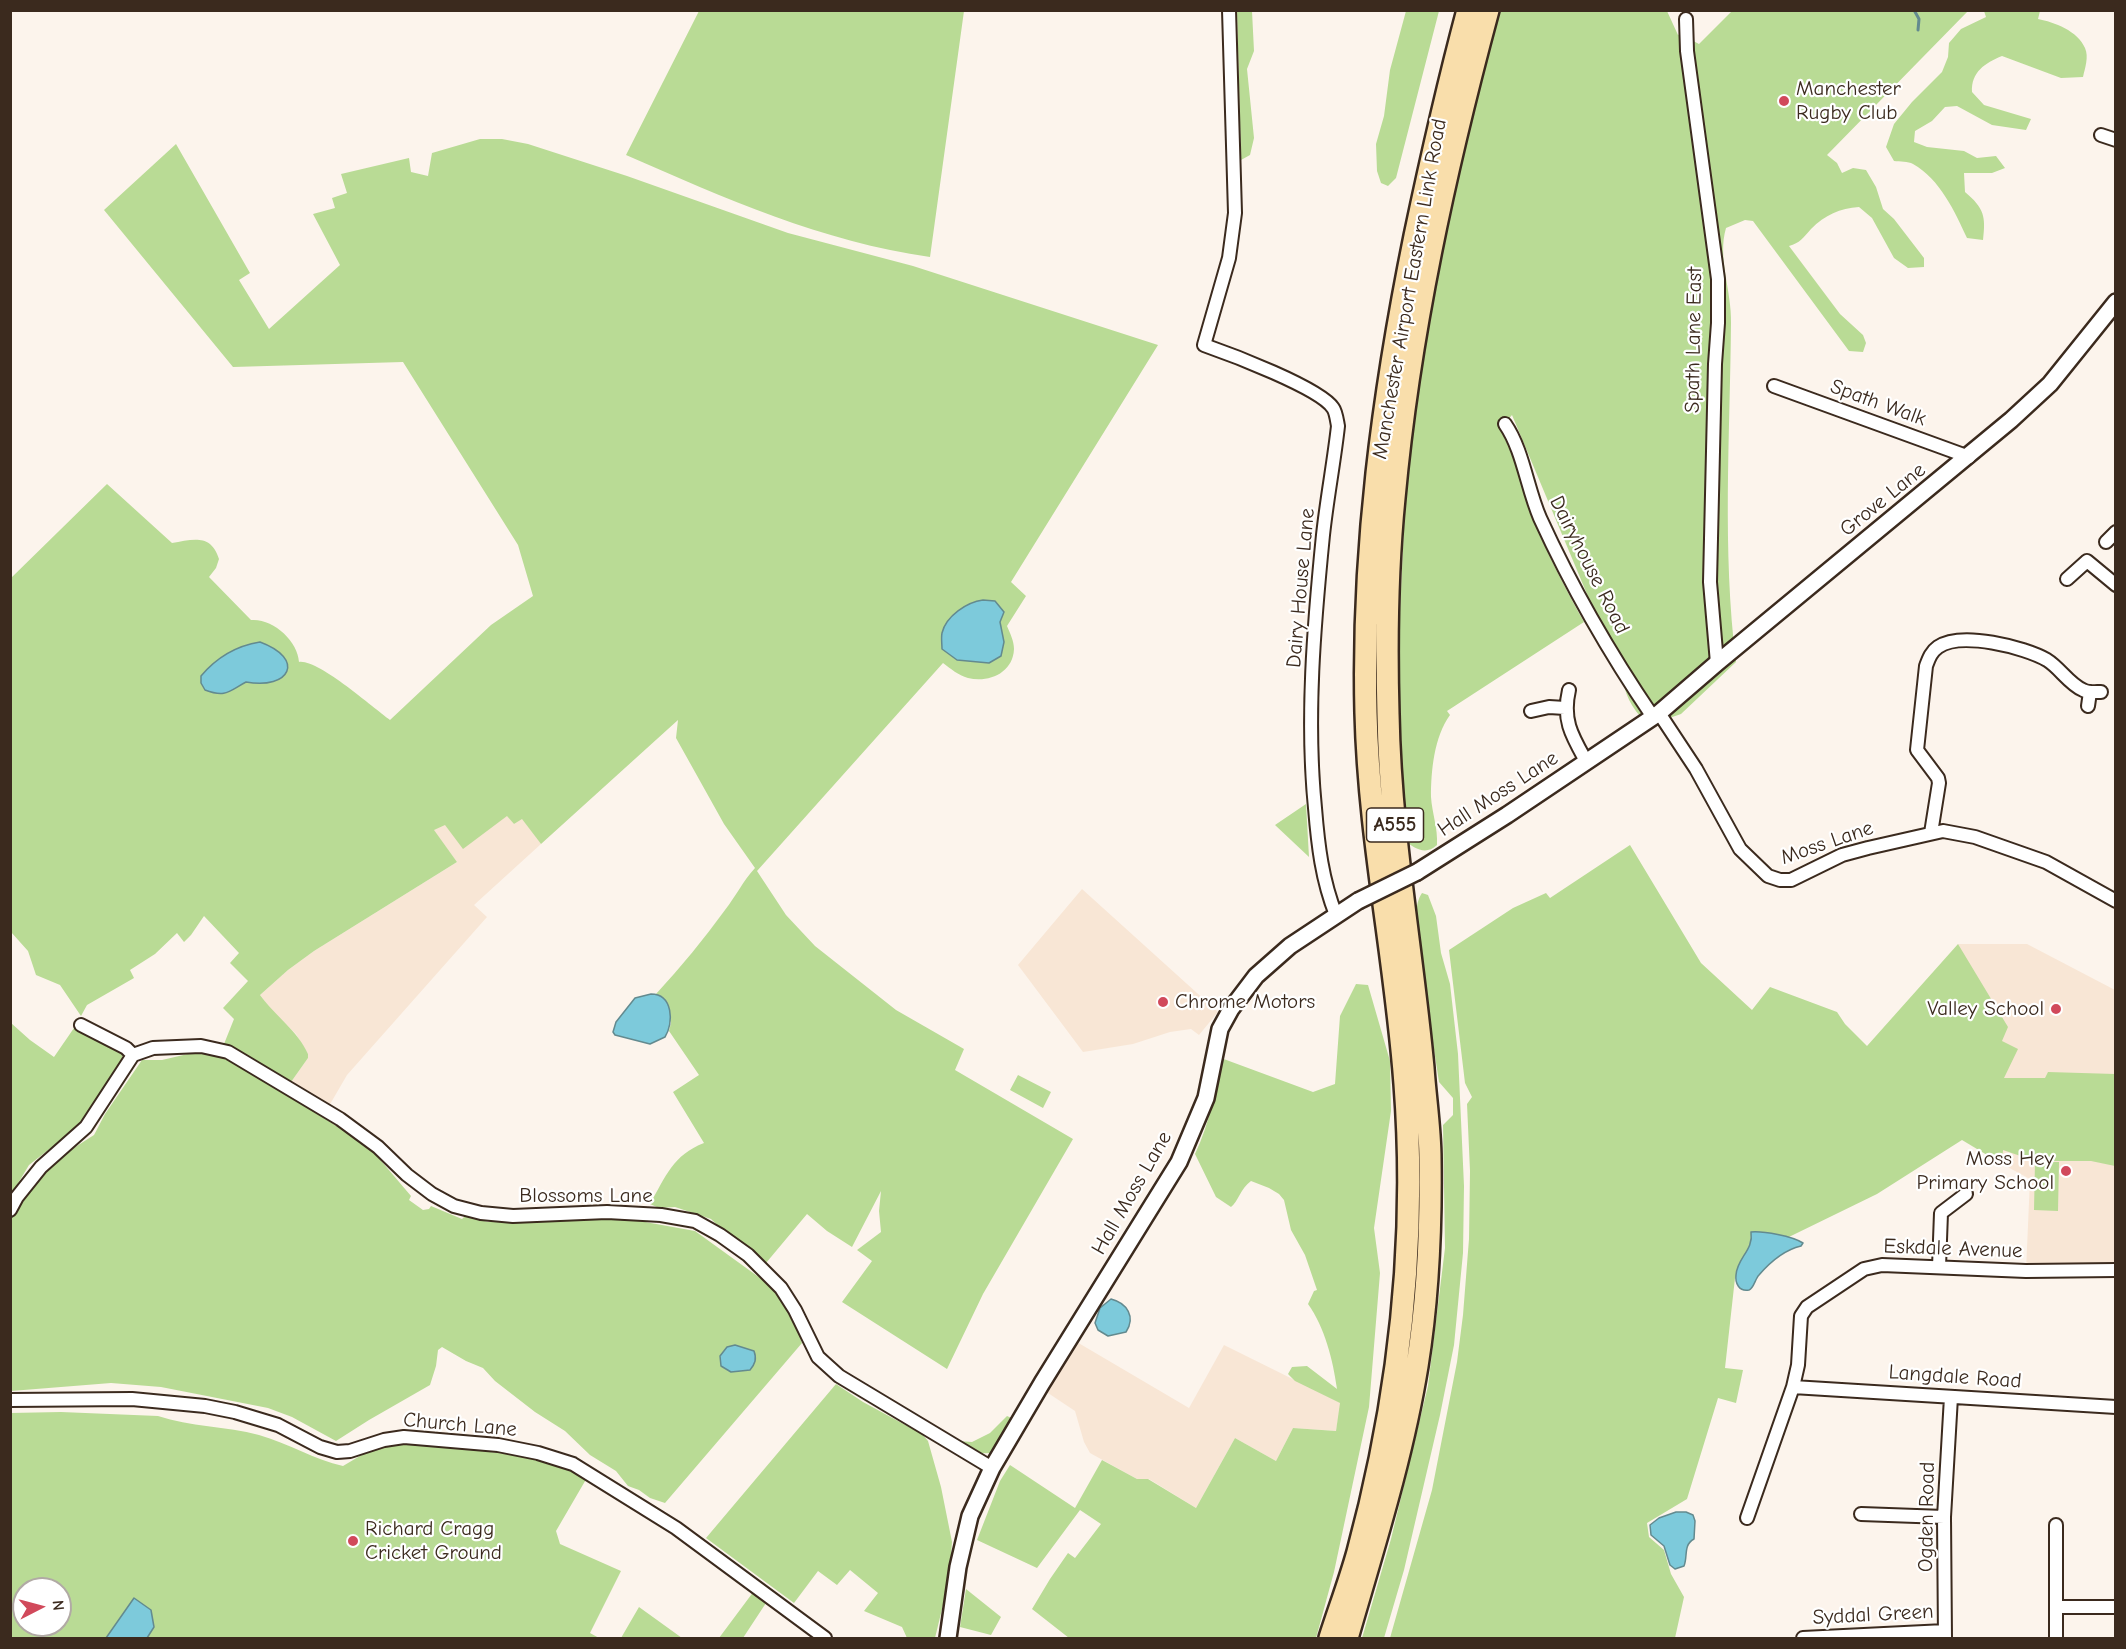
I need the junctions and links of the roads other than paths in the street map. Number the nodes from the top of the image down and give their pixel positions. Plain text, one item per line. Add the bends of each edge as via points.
1 (1229, 10) edge
2 (1468, 10) edge
3 (1488, 10) edge
4 (1686, 19) dead end
5 (2100, 135) dead end
6 (2115, 140) edge
7 (2115, 302) edge
8 (1774, 386) dead end
9 (1505, 424) dead end
10 (1969, 457) junction
11 (2115, 532) edge
12 (2106, 542) dead end
13 (2067, 579) dead end
14 (2115, 585) edge
15 (1717, 663) junction
16 (1569, 690) dead end
17 (2088, 706) dead end
18 (1565, 708) junction
19 (1531, 711) dead end
20 (1656, 715) junction
21 (1586, 761) junction
22 (1930, 833) junction
23 (2115, 901) edge
24 (1336, 915) junction
25 (81, 1025) dead end
26 (133, 1055) junction
27 (1966, 1194) dead end
28 (10, 1210) edge
29 (1939, 1267) junction
30 (2115, 1270) edge
31 (1793, 1387) junction
32 (1951, 1397) junction
33 (10, 1400) edge
34 (2115, 1407) edge
35 (992, 1468) junction
36 (1861, 1514) dead end
37 (1944, 1517) junction
38 (1748, 1518) dead end
39 (2056, 1525) dead end
40 (2056, 1607) junction
41 (2115, 1607) edge
42 (1945, 1635) edge
43 (825, 1638) edge
44 (948, 1638) edge
45 (1330, 1638) edge
46 (1347, 1638) edge
47 (1803, 1638) edge
48 (2056, 1638) edge

1 - 24 street, Dairy House Lane via 1235,213 1229,258 1204,345 1318,394 1334,409 1338,426 1322,544 1310,765 1319,859
2 - 45 highway, Manchester Airport Eastern Link Road / A555 via 1408,273 1372,509 1366,608 1367,740 1372,814 1405,1085 1408,1225 1398,1353 1384,1436 1357,1554
3 - 46 highway, Manchester Airport Eastern Link Road / A555 via 1425,278 1393,502 1389,758 1430,1155 1428,1280 1417,1368 1390,1488
4 - 15 street, Spath Lane East via 1718,279 1710,582
5 - 6 street
7 - 10 street, Grove Lane via 2050,384
8 - 10 street, Spath Walk
9 - 20 street, Dairyhouse Road via 1513,436 1534,504 1560,560 1591,618
10 - 15 street, Grove Lane
11 - 12 street
13 - 14 street via 2087,561
15 - 20 street, Grove Lane
16 - 18 street
17 - 22 street via 2096,692 2081,690 2047,661 2020,648 1966,640 1939,646 1930,654 1926,666 1917,750 1939,783
18 - 19 street
18 - 21 street via 1571,735
20 - 21 street, Hall Moss Lane
20 - 22 street, Moss Lane via 1696,769 1740,849 1768,876 1791,880 1842,855
21 - 24 street, Hall Moss Lane, bridge via 1417,872
22 - 23 street, Moss Lane via 1943,831 1975,837 2021,853 2056,867
24 - 35 street, Hall Moss Lane via 1268,965 1231,1009 1220,1029 1206,1098 1179,1162
25 - 26 street
26 - 28 street via 86,1127 40,1167
26 - 35 street, Blossoms Lane via 153,1048 201,1046 228,1052 340,1119 407,1175 454,1206 513,1216 607,1212 695,1221 748,1255 781,1288 818,1357 839,1376
27 - 29 street via 1941,1213
29 - 30 street, Eskdale Avenue
29 - 31 street, Eskdale Avenue via 1872,1266 1807,1307 1801,1316
31 - 32 street, Langdale Road
31 - 38 street, Eskdale Avenue
32 - 34 street, Langdale Road
32 - 37 street, Ogden Road
33 - 43 street, Church Lane via 132,1399 205,1406 278,1425 337,1452 404,1437 498,1445 538,1453 573,1464 657,1515
35 - 44 street, Hall Moss Lane via 970,1516
36 - 37 street
37 - 42 street, Ogden Road
39 - 40 street
40 - 41 street
40 - 48 street
42 - 47 street, Syddal Green

